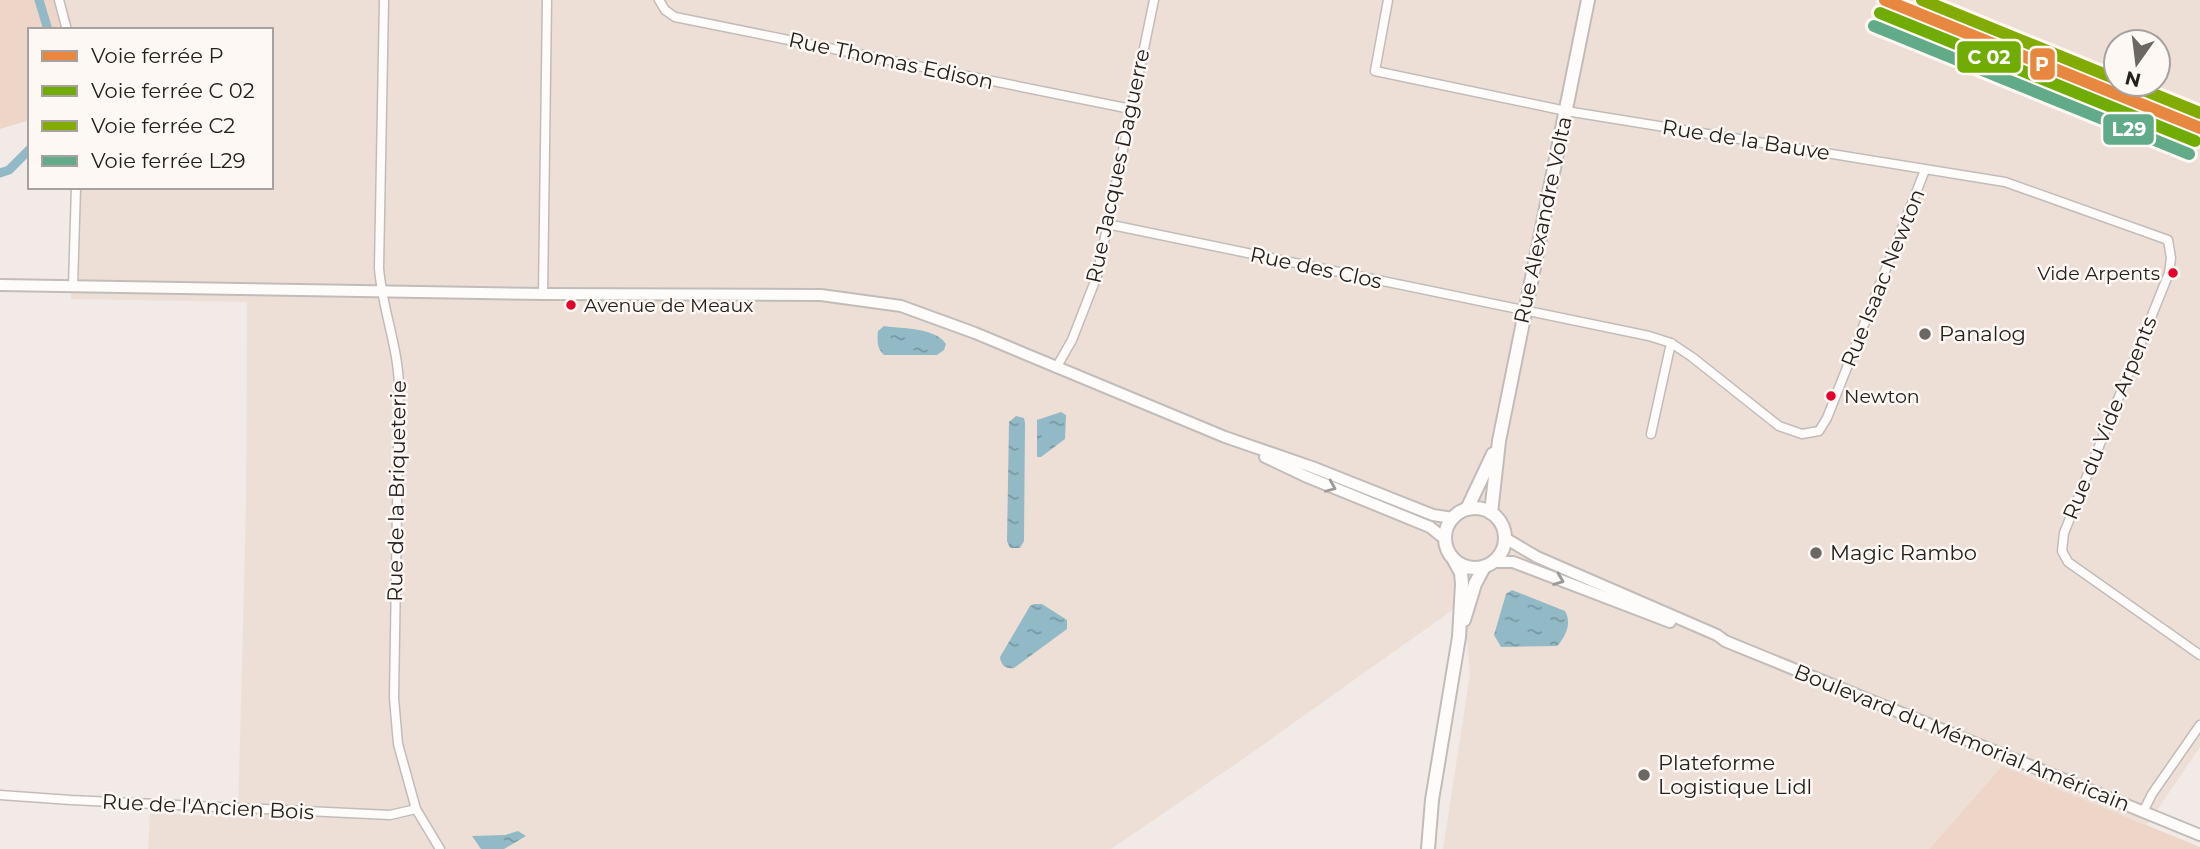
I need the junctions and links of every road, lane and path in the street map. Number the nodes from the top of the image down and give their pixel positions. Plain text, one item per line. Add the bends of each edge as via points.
1 (59, 0) edge
2 (384, 0) edge
3 (547, 0) edge
4 (659, 0) edge
5 (1154, 0) edge
6 (1388, 0) edge
7 (1588, 0) edge
8 (66, 28) edge
9 (1131, 109) junction
10 (1566, 111) junction
11 (1925, 170) junction
12 (76, 189) edge
13 (1107, 225) junction
14 (0, 285) edge
15 (73, 286) junction
16 (381, 292) junction
17 (543, 294) junction
18 (1524, 310) junction
19 (1671, 343) junction
20 (1056, 368) junction
21 (1651, 434) dead end
22 (1225, 437) junction
23 (1499, 441) junction
24 (1467, 509) junction
25 (1491, 513) junction
26 (1453, 518) junction
27 (1445, 538) junction
28 (1505, 538) junction
29 (1454, 560) junction
30 (1489, 564) junction
31 (1459, 637) junction
32 (1725, 640) junction
33 (2200, 655) edge
34 (2200, 725) edge
35 (0, 795) edge
36 (416, 809) junction
37 (2143, 812) junction
38 (2200, 835) edge
39 (440, 849) edge
40 (1427, 849) edge

1 - 8 street
2 - 16 street, Rue de la Briqueterie
3 - 17 street
4 - 9 street, Rue Thomas Edison via 675,17
5 - 9 street, Rue Jacques Daguerre
6 - 10 street, Rue de la Bauve via 1375,71
7 - 10 main road, Rue Alexandre Volta
9 - 13 street, Rue Jacques Daguerre
10 - 11 street, Rue de la Bauve
10 - 18 main road, Rue Alexandre Volta
11 - 19 street, Rue Isaac Newton via 1819,431 1802,434 1779,426
11 - 33 street, Rue du Vide Arpents via 2006,182 2168,240 2169,273 2064,533 2062,551 2068,562
12 - 15 street
13 - 18 street, Rue des Clos
13 - 20 street, Rue Jacques Daguerre via 1097,276
14 - 15 street
15 - 16 street
16 - 17 street
16 - 36 street, Rue de la Briqueterie via 399,367 394,698 398,744
17 - 20 street via 821,295 901,306
18 - 19 street, Rue Isaac Newton
18 - 23 main road, Rue Alexandre Volta
19 - 21 street
20 - 22 street
22 - 26 street via 1433,515
22 -> 27 street via 1305,476 1430,527
23 - 24 main road, Rue Alexandre Volta
23 - 25 main road, Rue Alexandre Volta
24 - 25 main road
24 - 26 main road
25 - 28 main road via 1501,523
26 - 27 main road
27 - 29 main road
28 - 30 main road via 1504,547
28 - 32 street, Boulevard du Mémorial Américain via 1537,557
29 - 30 main road via 1468,568
29 - 31 main road via 1462,584
30 - 31 main road via 1475,584
30 -> 32 street, Boulevard du Mémorial Américain via 1513,562
31 - 40 main road
32 - 37 street, Boulevard du Mémorial Américain
34 - 37 street
35 - 36 street, Rue de l'Ancien Bois via 390,815
36 - 39 street, Rue de la Briqueterie
37 - 38 street, Boulevard du Mémorial Américain

